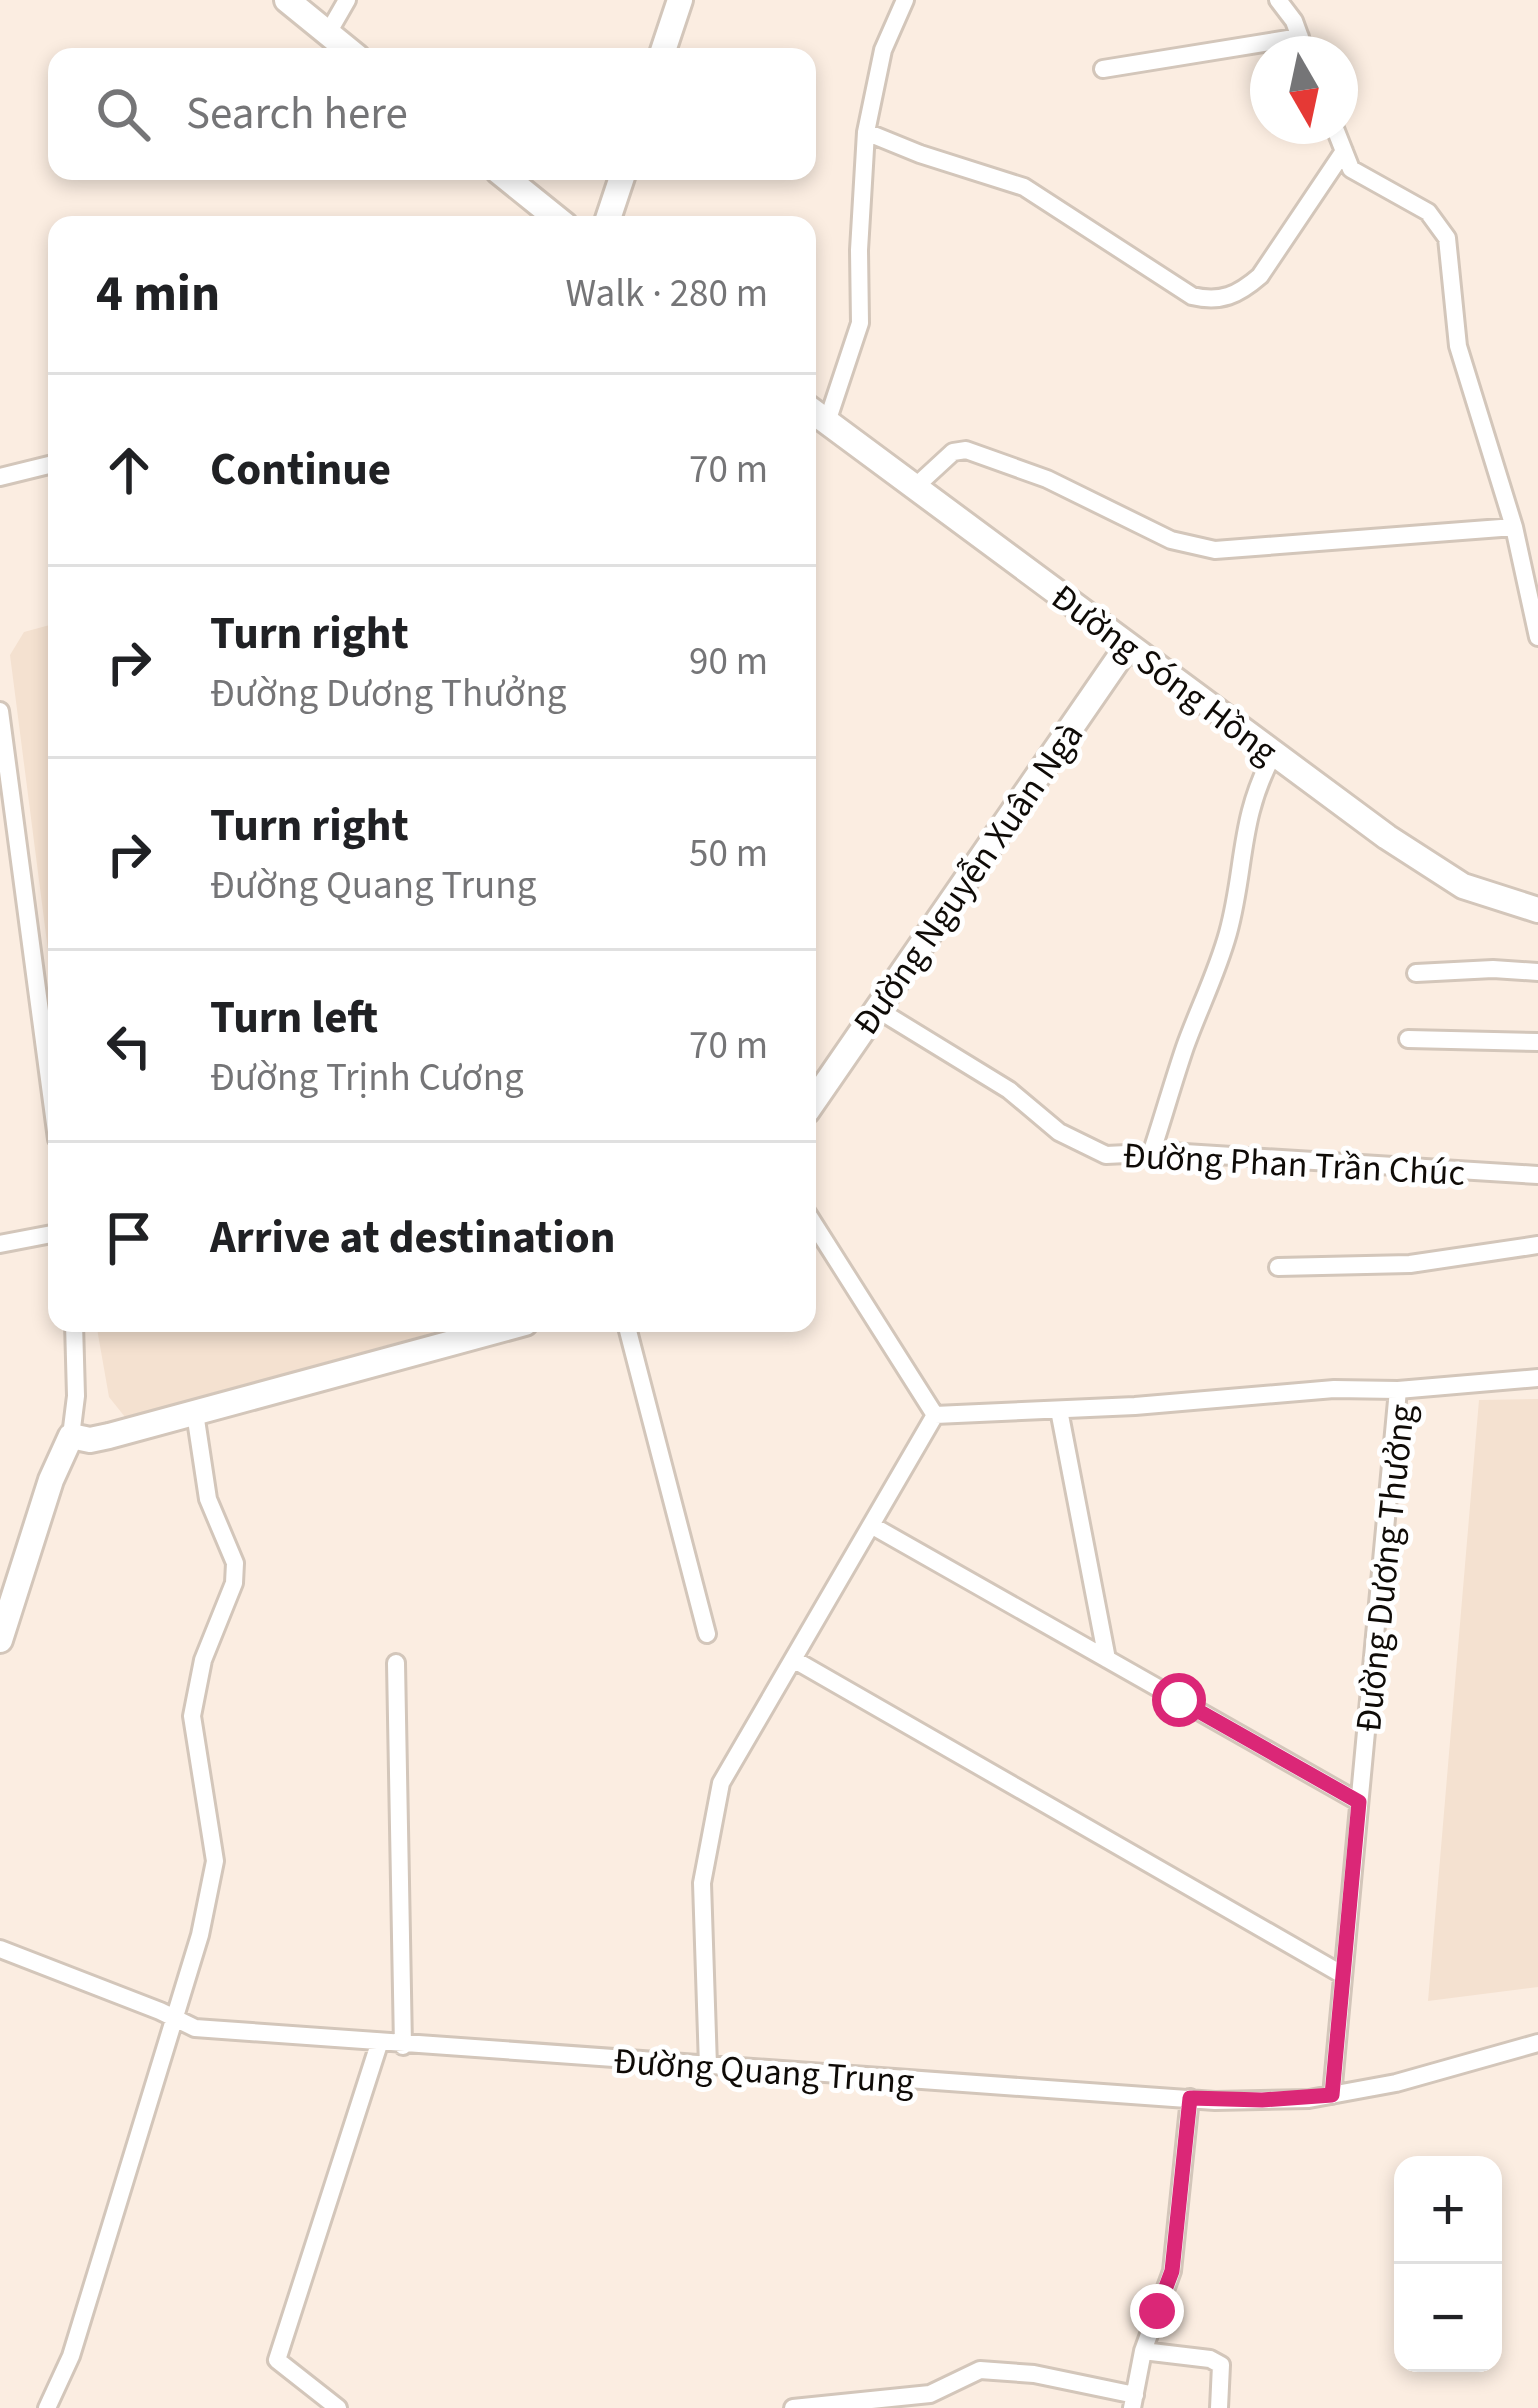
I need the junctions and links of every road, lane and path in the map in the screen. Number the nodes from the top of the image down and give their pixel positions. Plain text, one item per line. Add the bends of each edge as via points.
1 (287, 0) edge
2 (347, 0) edge
3 (680, 0) edge
4 (905, 0) edge
5 (1279, 1) edge
6 (328, 34) junction
7 (1298, 36) edge
8 (346, 48) edge
9 (664, 48) edge
10 (1250, 52) edge
11 (1103, 69) dead end
12 (866, 132) junction
13 (1341, 144) edge
14 (1344, 151) junction
15 (509, 180) edge
16 (621, 180) edge
17 (554, 216) edge
18 (609, 216) edge
19 (817, 414) edge
20 (48, 466) edge
21 (0, 477) edge
22 (914, 487) junction
23 (1514, 527) junction
24 (1538, 637) edge
25 (1128, 645) junction
26 (0, 711) edge
27 (1274, 753) junction
28 (1538, 910) edge
29 (1538, 972) edge
30 (1416, 973) dead end
31 (877, 1009) junction
32 (1408, 1039) dead end
33 (1538, 1042) edge
34 (48, 1071) edge
35 (816, 1098) edge
36 (1151, 1154) junction
37 (1538, 1174) edge
38 (816, 1227) edge
39 (48, 1235) edge
40 (0, 1244) edge
41 (1538, 1245) edge
42 (1278, 1267) dead end
43 (74, 1332) edge
44 (492, 1332) edge
45 (628, 1332) edge
46 (1538, 1378) edge
47 (1398, 1390) junction
48 (1059, 1409) junction
49 (195, 1413) junction
50 (935, 1414) junction
51 (71, 1436) junction
52 (871, 1525) junction
53 (707, 1634) dead end
54 (0, 1640) edge
55 (793, 1659) junction
56 (1107, 1659) junction
57 (395, 1663) dead end
58 (1359, 1802) junction
59 (0, 1949) edge
60 (1343, 1975) junction
61 (172, 2017) junction
62 (1538, 2043) edge
63 (379, 2044) junction
64 (404, 2045) junction
65 (708, 2066) junction
66 (1332, 2095) junction
67 (1190, 2098) junction
68 (1143, 2351) junction
69 (1134, 2402) edge
70 (47, 2408) edge
71 (338, 2408) edge
72 (793, 2408) edge
73 (1219, 2408) edge

1 - 6 street
2 - 6 street
3 - 9 street
4 - 12 street via 883,50
5 - 7 street
6 - 8 street
10 - 11 street
12 - 14 street via 1024,187 1210,300 1242,292 1259,276
12 - 19 street via 860,323
13 - 14 street
14 - 23 street via 1352,170 1428,212 1447,238 1458,346
15 - 17 street
16 - 18 street
19 - 22 street, Đường Sóng Hồng
20 - 21 street
22 - 23 street via 952,452 966,450 1172,540 1215,550
22 - 25 street, Đường Sóng Hồng
23 - 24 street
25 - 27 street, Đường Sóng Hồng
25 - 31 street, Đường Nguyễn Xuân Ngà
26 - 34 street
27 - 28 street, Đường Sóng Hồng via 1463,886
27 - 36 street via 1256,785 1215,980
29 - 30 street
31 - 35 street, Đường Nguyễn Xuân Ngà
31 - 36 street, Đường Phan Trần Chúc via 1009,1090 1059,1132 1106,1155
32 - 33 street
36 - 37 street, Đường Phan Trần Chúc
38 - 50 street
39 - 40 street
41 - 42 street via 1410,1264
43 - 51 street
44 - 49 street
45 - 53 street
46 - 47 street, Đường Dương Thưởng
47 - 48 street
47 - 58 street, Đường Dương Thưởng
48 - 50 street
48 - 56 street
49 - 51 street via 89,1440
49 - 61 street via 208,1499 235,1563 192,1716 215,1861
50 - 52 street
51 - 54 street
52 - 55 street
52 - 56 street
55 - 60 street
55 - 65 street via 721,1784 702,1883
56 - 58 street
57 - 64 street
58 - 60 street, Đường Dương Thưởng
59 - 61 street, Đường Quang Trung
60 - 66 street, Đường Dương Thưởng
61 - 63 street, Đường Quang Trung via 195,2029
61 - 70 street via 70,2356
62 - 66 street, Đường Quang Trung
63 - 64 street, Đường Quang Trung
63 - 71 street via 277,2360
64 - 65 street, Đường Quang Trung
65 - 67 street, Đường Quang Trung
66 - 67 street, Đường Quang Trung
67 - 68 street via 1172,2271
68 - 69 street
68 - 73 street via 1221,2366
69 - 72 street via 1034,2374 980,2370 930,2395

